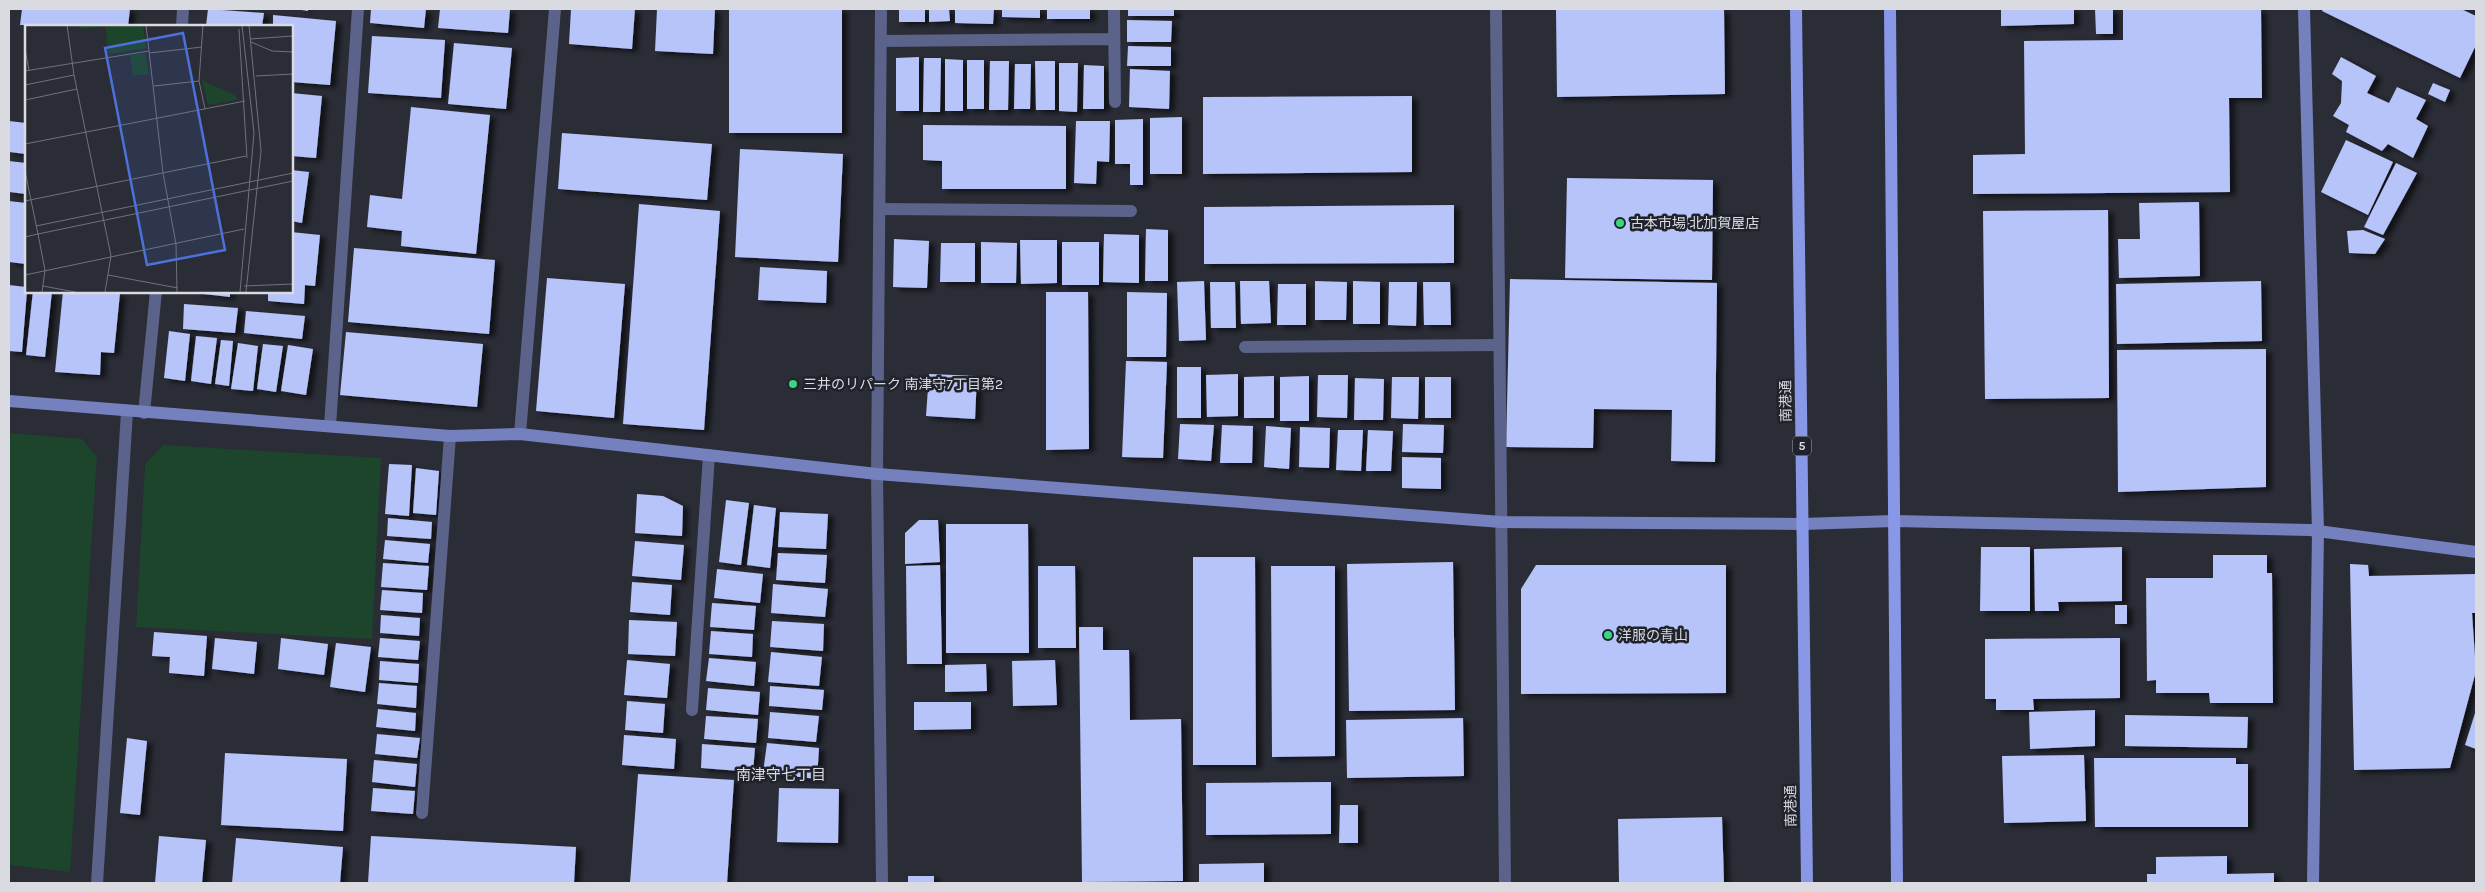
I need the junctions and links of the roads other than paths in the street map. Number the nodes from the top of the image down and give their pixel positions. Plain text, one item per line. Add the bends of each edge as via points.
1 (183, 9) edge
2 (358, 9) edge
3 (555, 9) edge
4 (881, 9) edge
5 (1114, 9) edge
6 (1496, 9) edge
7 (1796, 9) edge
8 (1890, 9) edge
9 (2304, 9) edge
10 (182, 25) edge
11 (1114, 39) junction
12 (881, 42) junction
13 (1115, 102) dead end
14 (880, 209) junction
15 (1131, 211) dead end
16 (156, 292) edge
17 (1499, 345) junction
18 (1245, 348) dead end
19 (9, 401) edge
20 (127, 412) junction
21 (144, 413) junction
22 (330, 426) junction
23 (520, 434) junction
24 (450, 436) junction
25 (709, 455) junction
26 (877, 474) junction
27 (1894, 521) junction
28 (1501, 522) junction
29 (1802, 524) junction
30 (2318, 531) junction
31 (2476, 552) edge
32 (692, 710) dead end
33 (422, 813) dead end
34 (97, 883) edge
35 (882, 883) edge
36 (1505, 883) edge
37 (1807, 883) edge
38 (1897, 883) edge
39 (2313, 883) edge

1 - 10 street
2 - 22 street
3 - 23 street
4 - 12 street
5 - 11 street
6 - 17 street
7 - 29 main road, 南港通 / 5
8 - 27 main road
9 - 30 street
11 - 12 street
11 - 13 street
12 - 14 street
14 - 15 street
14 - 26 street
16 - 21 street
17 - 18 street
17 - 28 street
19 - 20 street
20 - 21 street
20 - 34 street
21 - 22 street
22 - 24 street
23 - 24 street
23 - 25 street
24 - 33 street
25 - 26 street
25 - 32 street
26 - 28 street
26 - 35 street
27 - 29 street
27 - 30 street
27 - 38 main road
28 - 29 street
28 - 36 street
29 - 37 main road, 南港通 / 5
30 - 31 street
30 - 39 street

